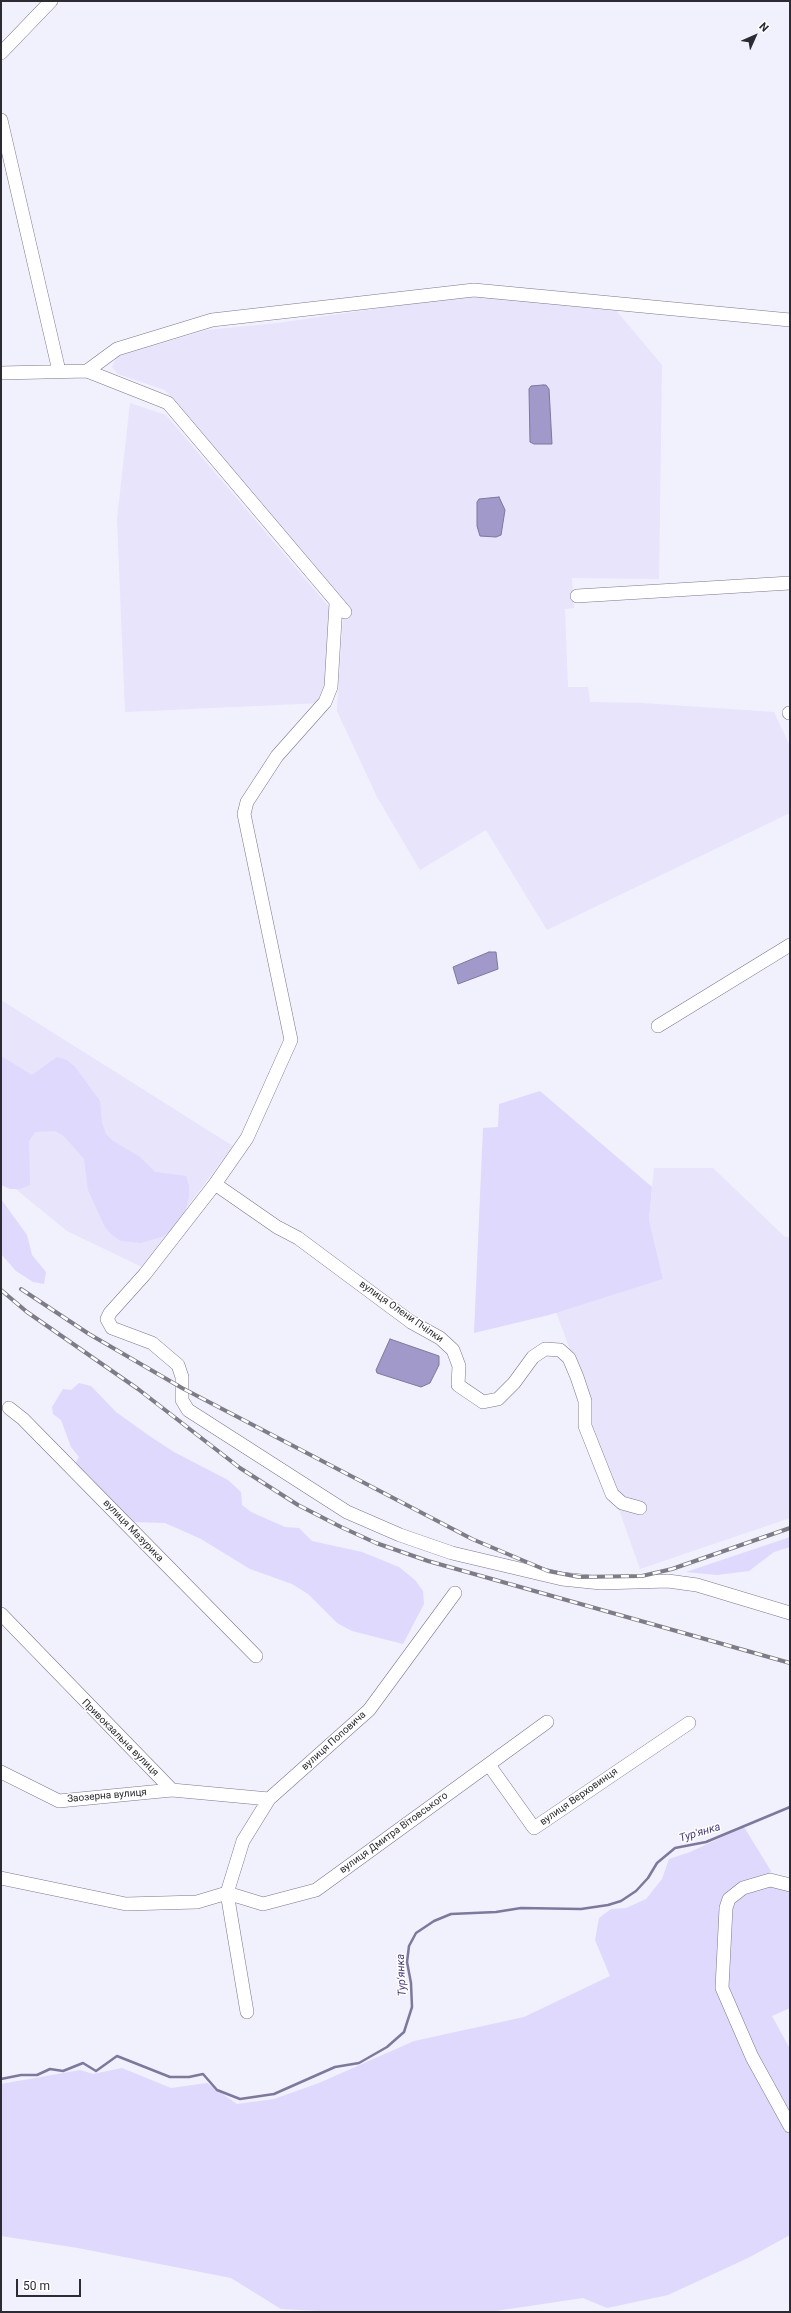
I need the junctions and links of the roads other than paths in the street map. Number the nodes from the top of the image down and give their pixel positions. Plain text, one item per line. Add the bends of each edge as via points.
1 (51, 1) edge
2 (1, 53) edge
3 (1, 120) edge
4 (790, 320) edge
5 (59, 371) junction
6 (87, 371) junction
7 (1, 373) edge
8 (790, 583) edge
9 (577, 596) dead end
10 (790, 945) edge
11 (658, 1026) dead end
12 (215, 1184) junction
13 (9, 1408) dead end
14 (640, 1508) dead end
15 (455, 1593) dead end
16 (790, 1613) edge
17 (1, 1614) edge
18 (256, 1656) dead end
19 (546, 1722) dead end
20 (689, 1723) dead end
21 (489, 1765) junction
22 (1, 1772) edge
23 (172, 1790) junction
24 (269, 1799) junction
25 (2, 1880) edge
26 (790, 1885) edge
27 (227, 1893) junction
28 (247, 2012) dead end
29 (790, 2126) edge

1 - 2 street
3 - 5 street
4 - 6 street via 474,290 212,320 117,349
5 - 6 street
5 - 7 street
6 - 12 street via 168,403 340,607 331,687 325,702 277,756 247,802 244,814 291,1040 247,1138
8 - 9 street
10 - 11 street
12 - 14 street, вулиця Олени Пчілки via 277,1227 298,1238 411,1322 440,1338 453,1350 459,1366 458,1385 483,1402 498,1399 514,1383 533,1357 545,1349 560,1350 569,1358 577,1377 585,1401 585,1426 612,1494 622,1504
12 - 16 street via 145,1274 110,1313 107,1320 112,1328 152,1343 178,1365 182,1377 182,1400 188,1410 347,1512 444,1551 562,1578 601,1583 668,1581 697,1585
13 - 18 street, вулиця Мазурика
15 - 24 street, вулиця Поповича via 369,1710
17 - 23 street, Привокзальна вулиця
19 - 21 street, вулиця Дмитра Вітовського
20 - 21 street, вулиця Верховинця via 534,1828
21 - 27 street, вулиця Дмитра Вітовського via 397,1829 316,1890 263,1904
22 - 23 street, Заозерна вулиця via 59,1801
23 - 24 street
24 - 27 street, вулиця Поповича via 243,1841
25 - 27 street via 126,1904 197,1902
26 - 29 street via 770,1880 743,1888 729,1899 726,1908 722,1988 752,2057
27 - 28 street, вулиця Поповича

